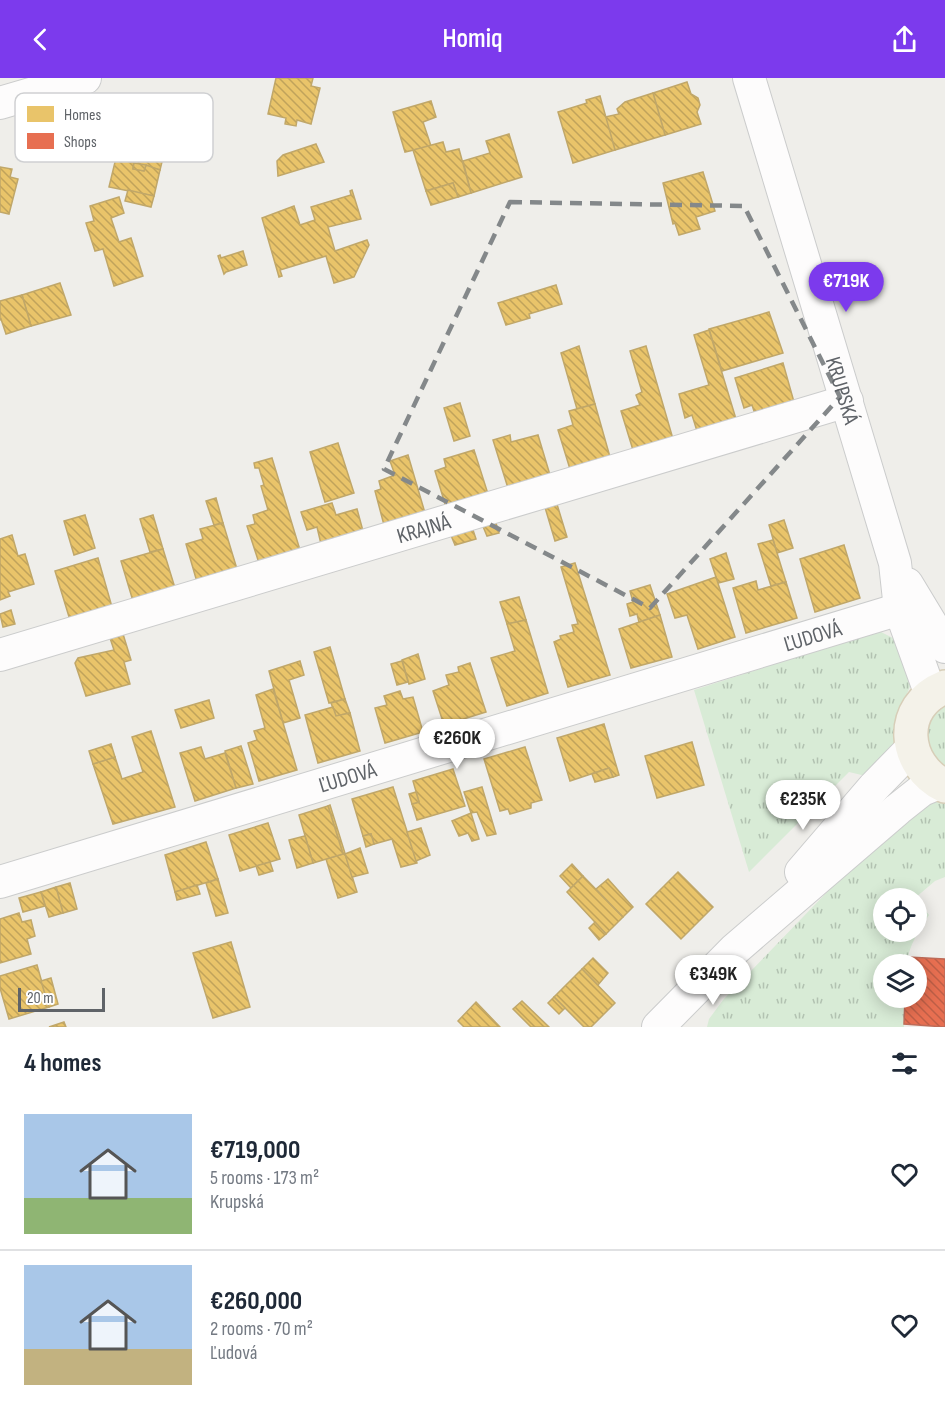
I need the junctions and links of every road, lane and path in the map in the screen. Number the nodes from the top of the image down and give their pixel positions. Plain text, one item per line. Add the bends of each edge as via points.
1 (85, 78) edge
2 (748, 78) edge
3 (34, 93) edge
4 (15, 99) edge
5 (0, 103) edge
6 (847, 400) junction
7 (895, 563) junction
8 (900, 609) junction
9 (945, 647) edge
10 (0, 656) edge
11 (938, 691) edge
12 (912, 748) junction
13 (942, 785) edge
14 (0, 882) edge
15 (734, 950) junction
16 (658, 1027) edge

1 - 3 street
2 - 6 street, KRUPSKÁ
4 - 5 street
6 - 7 street, KRUPSKÁ
6 - 10 street, KRAJNÁ
7 - 8 street, KRUPSKÁ
7 - 9 street, KRUPSKÁ
8 - 11 street, KRUPSKÁ
8 - 14 street, ĽUDOVÁ
11 - 12 main road via 922,703 914,719
12 - 13 main road via 922,769
12 - 15 street
13 - 15 street via 922,790 898,809
15 - 16 street

